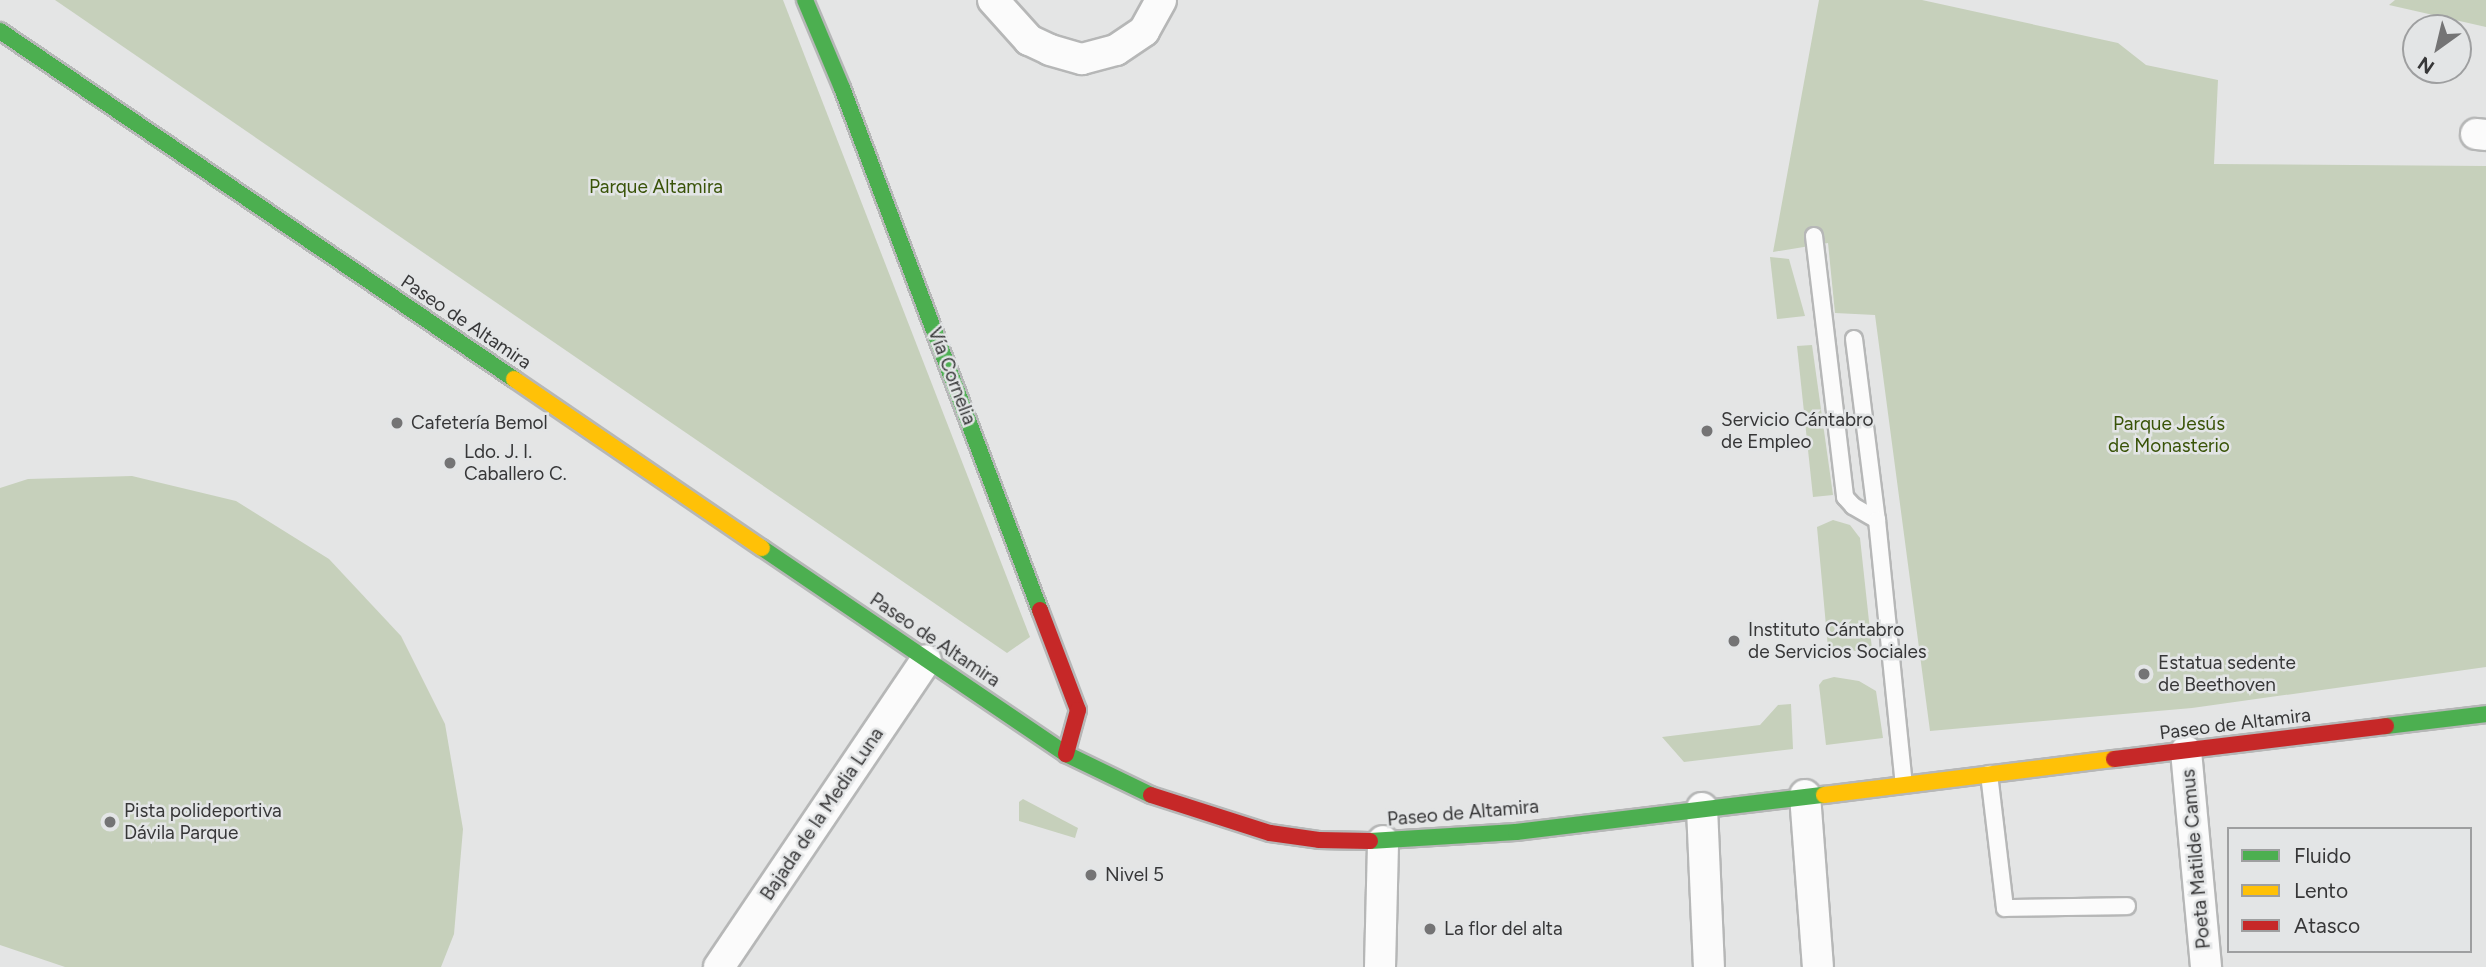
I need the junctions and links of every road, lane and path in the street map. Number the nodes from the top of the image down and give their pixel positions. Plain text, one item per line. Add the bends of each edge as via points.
1 (805, 0) edge
2 (993, 0) edge
3 (1161, 0) edge
4 (0, 31) edge
5 (1814, 236) dead end
6 (1854, 339) dead end
7 (1877, 520) junction
8 (926, 660) junction
9 (2486, 714) edge
10 (2186, 751) junction
11 (1066, 754) junction
12 (1989, 774) junction
13 (1904, 784) junction
14 (1805, 795) junction
15 (1702, 808) junction
16 (1383, 841) junction
17 (2127, 906) dead end
18 (719, 967) edge
19 (1380, 967) edge
20 (1709, 967) edge
21 (1818, 967) edge
22 (2206, 967) edge

1 - 11 main road, Vía Cornelia via 1078,710
2 - 3 street via 1029,40 1082,59 1116,50 1144,32
4 - 8 main road, Paseo de Altamira
5 - 7 lane via 1845,497
6 - 7 lane
7 - 13 lane
8 - 11 main road, Paseo de Altamira
8 - 18 street, Bajada de la Media Luna
9 - 10 main road, Paseo de Altamira
10 - 12 main road, Paseo de Altamira
10 - 22 street, Poeta Matilde Camus
11 - 16 main road, Paseo de Altamira via 1147,794 1270,834
12 - 13 main road, Paseo de Altamira
12 - 17 lane via 2005,908
13 - 14 main road, Paseo de Altamira
14 - 15 main road, Paseo de Altamira
14 - 21 street
15 - 16 main road, Paseo de Altamira via 1516,832
15 - 20 street
16 - 19 street

